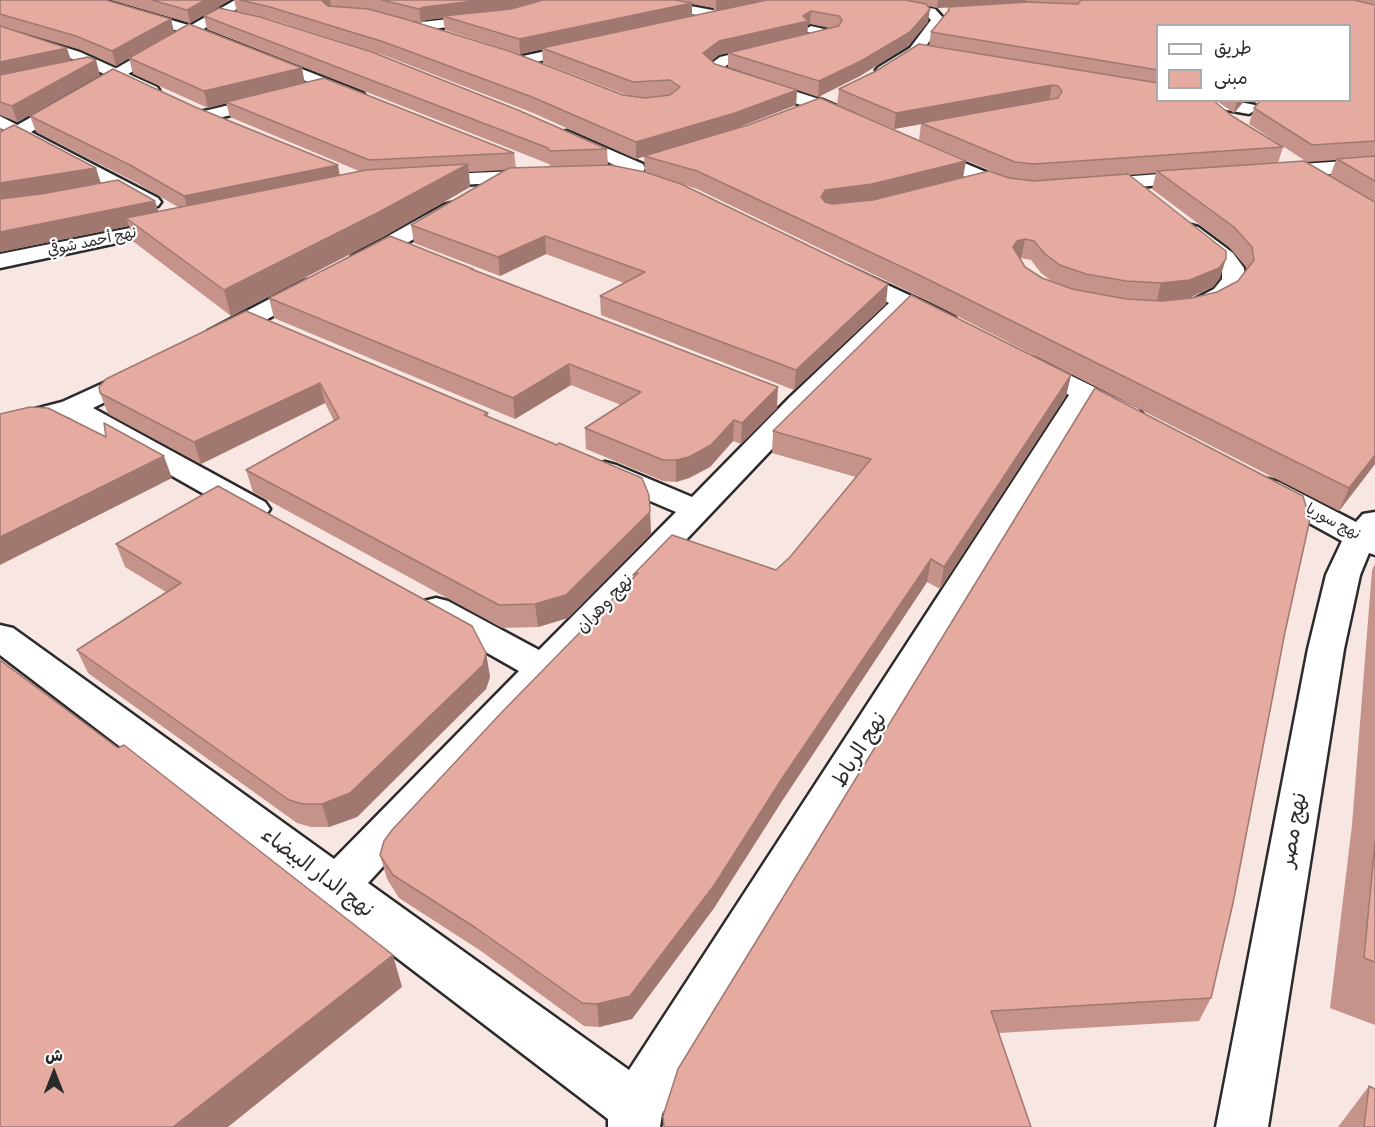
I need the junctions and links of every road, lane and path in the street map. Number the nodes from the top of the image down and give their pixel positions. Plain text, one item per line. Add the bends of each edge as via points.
1 (89, 0) edge
2 (245, 0) edge
3 (566, 0) edge
4 (868, 0) edge
5 (648, 2) edge
6 (220, 14) junction
7 (241, 18) edge
8 (683, 25) edge
9 (190, 30) junction
10 (811, 30) edge
11 (0, 31) edge
12 (445, 37) edge
13 (597, 44) edge
14 (915, 51) junction
15 (706, 52) edge
16 (937, 55) edge
17 (294, 57) edge
18 (725, 60) junction
19 (273, 62) junction
20 (96, 64) junction
21 (74, 69) edge
22 (540, 70) edge
23 (118, 73) junction
24 (867, 81) edge
25 (329, 85) junction
26 (307, 90) edge
27 (838, 95) edge
28 (284, 96) edge
29 (167, 97) edge
30 (372, 102) edge
31 (1202, 102) edge
32 (1221, 102) edge
33 (819, 105) junction
34 (1254, 105) edge
35 (186, 107) edge
36 (206, 116) junction
37 (792, 116) edge
38 (0, 121) edge
39 (861, 124) edge
40 (228, 125) edge
41 (20, 132) junction
42 (557, 132) edge
43 (903, 142) edge
44 (0, 143) edge
45 (1273, 151) edge
46 (1375, 165) edge
47 (514, 170) junction
48 (1302, 170) junction
49 (1255, 173) edge
50 (554, 175) edge
51 (605, 175) edge
52 (1220, 176) edge
53 (987, 180) junction
54 (409, 182) edge
55 (1128, 183) junction
56 (1329, 186) edge
57 (1074, 187) edge
58 (127, 188) junction
59 (952, 189) edge
60 (1031, 190) edge
61 (92, 195) edge
62 (1155, 204) edge
63 (1173, 217) edge
64 (0, 261) edge
65 (833, 266) edge
66 (905, 301) junction
67 (1171, 310) edge
68 (250, 319) junction
69 (283, 333) edge
70 (968, 333) edge
71 (198, 345) edge
72 (1010, 354) edge
73 (156, 366) edge
74 (1084, 392) junction
75 (72, 408) junction
76 (1148, 425) edge
77 (0, 426) edge
78 (577, 459) edge
79 (1244, 475) edge
80 (697, 510) junction
81 (281, 524) edge
82 (1370, 534) edge
83 (407, 593) edge
84 (0, 637) edge
85 (543, 668) junction
86 (336, 887) junction
87 (635, 1117) edge
88 (1242, 1127) edge

1 - 9 street
2 - 6 street
3 - 12 street via 512,16 408,26
4 - 14 street via 941,14
5 - 8 street via 729,15
6 - 7 street
6 - 9 street
9 - 19 street
9 - 23 street
10 - 18 street via 832,35
11 - 20 street
13 - 22 street via 513,60
14 - 16 street
14 - 24 street
15 - 18 street
17 - 19 street
18 - 33 street via 714,70
19 - 25 street
20 - 21 street
20 - 23 street
23 - 29 street
23 - 41 street
25 - 26 street
25 - 30 street
27 - 33 street
28 - 36 street
31 - 34 street via 1235,126
32 - 34 street
33 - 37 street
33 - 39 street
35 - 36 street
36 - 40 street
38 - 41 street
41 - 44 street
41 - 58 street
42 - 51 street via 647,171
43 - 53 street
45 - 48 street
46 - 48 street
47 - 50 street
47 - 54 street
47 - 68 street via 403,248 336,273
48 - 49 street
48 - 56 street
52 - 55 street
53 - 59 street
53 - 60 street via 1007,188
55 - 57 street
55 - 62 street
58 - 61 street
58 - 64 street, نهج أحمد شوقي via 191,222
63 - 67 street via 1225,258 1233,268 1234,280 1213,300
65 - 66 street
66 - 70 street
66 - 80 street, نهج وهران via 788,399
68 - 69 street
68 - 71 street
72 - 74 street
73 - 75 street
74 - 76 street
74 - 87 street, نهج الرباط
75 - 77 street
75 - 81 street
78 - 80 street
79 - 82 street, نهج سوريا
80 - 85 street, نهج وهران
82 - 88 street, نهج مصر via 1343,575 1326,649
83 - 85 street
84 - 86 street, نهج الدار البيضاء
85 - 86 street, نهج وهران
86 - 87 street, نهج الدار البيضاء

